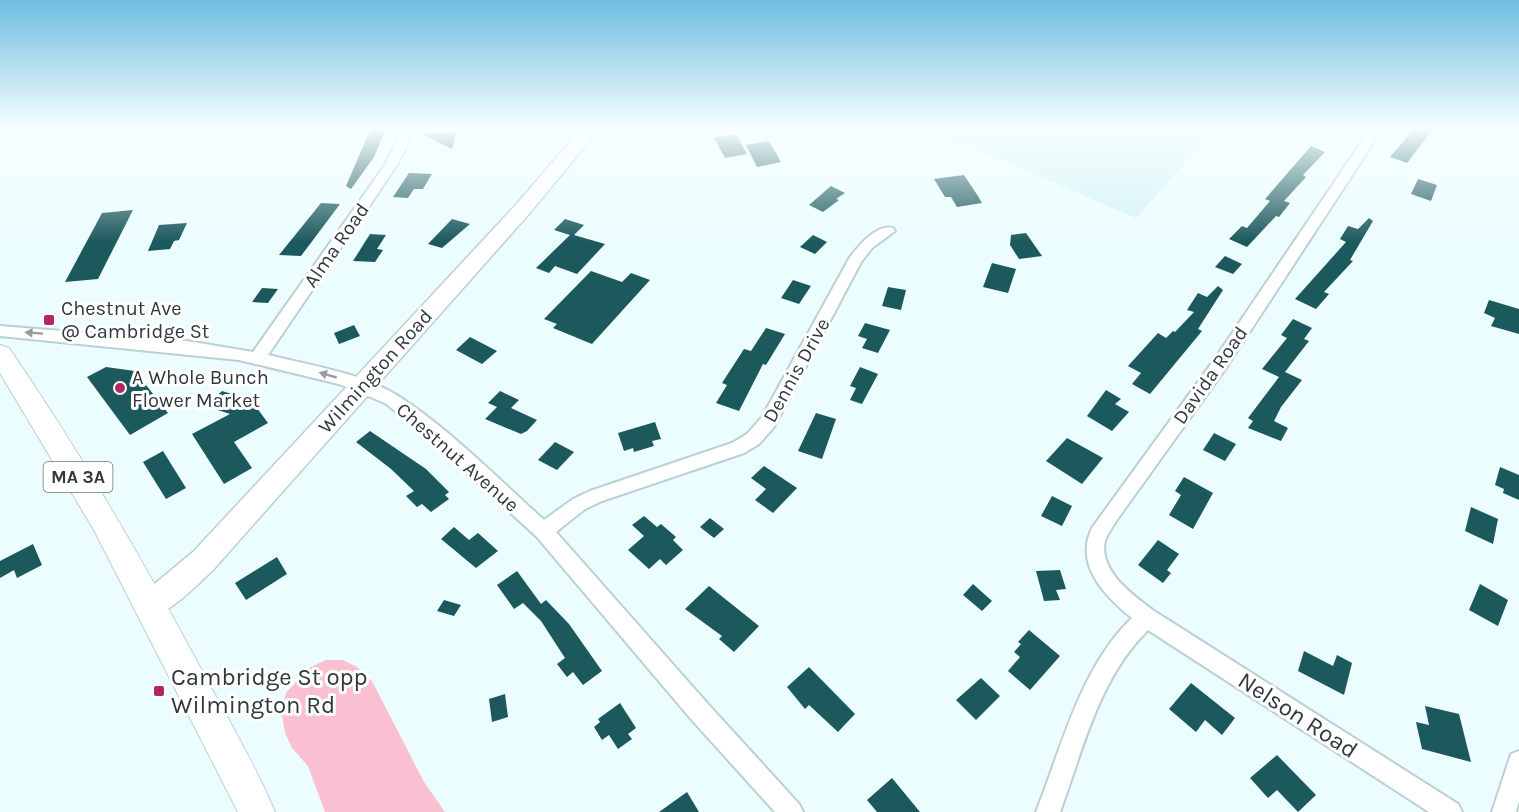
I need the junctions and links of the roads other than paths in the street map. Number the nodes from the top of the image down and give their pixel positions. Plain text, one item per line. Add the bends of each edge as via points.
1 (390, 166) edge
2 (560, 166) edge
3 (1352, 166) edge
4 (888, 231) dead end
5 (0, 331) edge
6 (0, 354) edge
7 (258, 357) junction
8 (361, 385) junction
9 (544, 531) junction
10 (150, 605) junction
11 (1147, 618) junction
12 (1519, 762) edge
13 (257, 812) edge
14 (792, 812) edge
15 (1048, 812) edge
16 (1450, 812) edge
17 (1504, 812) edge

1 - 7 street, Alma Road
2 - 8 main road, Wilmington Road
3 - 11 street, Davida Road via 1220,364 1097,538 1096,553 1104,575
4 - 9 street, Dennis Drive via 867,244 855,260 768,422 753,440 730,452 596,496
7 -> 5 street, Chestnut Avenue via 187,346
6 - 10 main road, MA 3A via 71,466
8 -> 7 street, Chestnut Avenue
8 - 9 street, Chestnut Avenue via 406,408
8 - 10 main road, Wilmington Road via 203,561
9 - 14 street, Chestnut Avenue
10 - 13 main road, MA 3A
11 - 15 street via 1128,635 1108,666
11 - 16 street, Nelson Road
12 - 17 street

